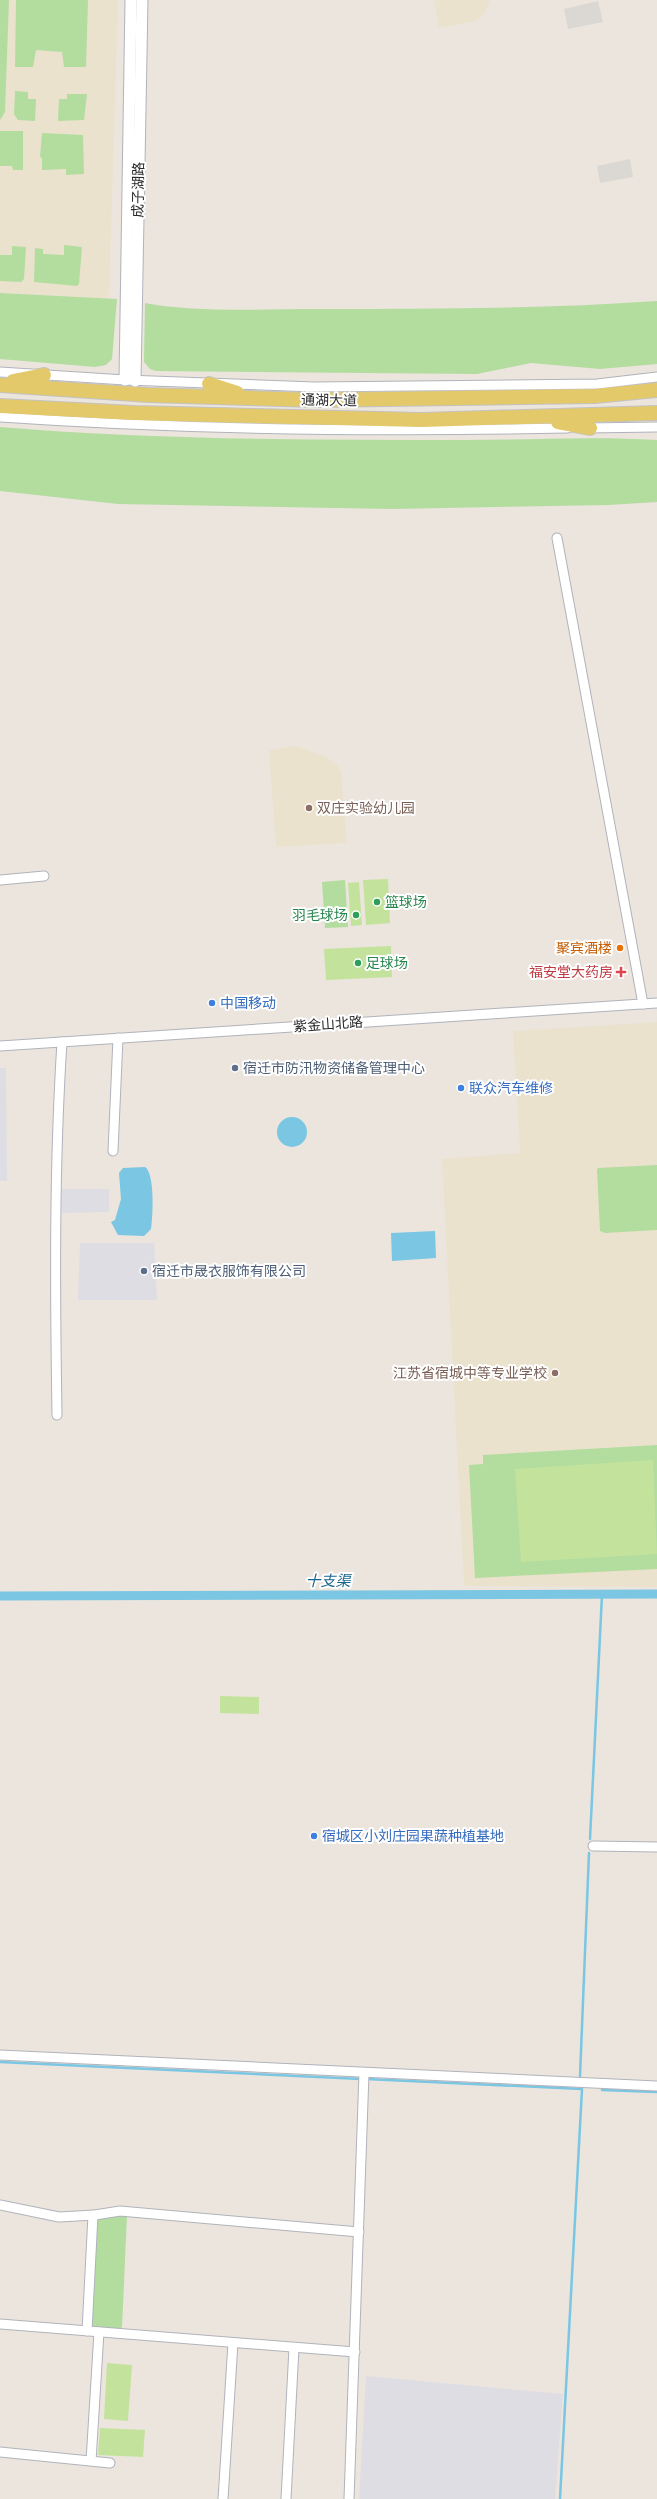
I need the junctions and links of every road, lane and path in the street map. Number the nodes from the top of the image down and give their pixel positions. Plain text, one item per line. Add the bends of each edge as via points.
1 (131, 0) edge
2 (142, 0) edge
3 (0, 372) edge
4 (44, 375) junction
5 (657, 377) edge
6 (130, 380) junction
7 (0, 384) edge
8 (209, 384) junction
9 (657, 390) edge
10 (250, 398) junction
11 (0, 406) edge
12 (657, 413) edge
13 (0, 416) edge
14 (534, 417) junction
15 (657, 427) edge
16 (590, 428) junction
17 (557, 538) dead end
18 (44, 876) dead end
19 (0, 880) edge
20 (657, 1003) edge
21 (643, 1004) junction
22 (118, 1038) junction
23 (62, 1042) junction
24 (0, 1046) edge
25 (113, 1151) dead end
26 (57, 1415) dead end
27 (592, 1846) dead end
28 (657, 1847) edge
29 (0, 2055) edge
30 (364, 2077) junction
31 (657, 2086) edge
32 (0, 2205) edge
33 (93, 2215) junction
34 (360, 2232) junction
35 (0, 2324) edge
36 (87, 2331) junction
37 (99, 2332) junction
38 (233, 2343) junction
39 (294, 2348) junction
40 (355, 2352) junction
41 (0, 2452) edge
42 (91, 2461) junction
43 (110, 2463) dead end
44 (223, 2499) edge
45 (286, 2499) edge
46 (349, 2499) edge

1 - 6 street, 成子湖路
2 - 6 street, 成子湖路
3 - 4 street
4 - 6 street
4 - 7 main road
5 - 8 street via 597,384 458,387
6 - 8 street
7 - 10 main road, 通湖大道
8 - 10 main road
9 - 10 main road, 通湖大道 via 595,396 410,400
11 - 14 main road, 通湖大道 via 421,420
12 - 14 main road, 通湖大道
13 - 16 street via 87,423 392,432
14 - 16 main road
15 - 16 street
17 - 21 street
18 - 19 street
20 - 21 street, 紫金山北路
21 - 22 street, 紫金山北路
22 - 23 street, 紫金山北路
22 - 25 street
23 - 24 street, 紫金山北路
23 - 26 street via 58,1116
27 - 28 street
29 - 30 street
30 - 31 street
30 - 34 street
32 - 33 street via 59,2217
33 - 34 street via 120,2211
33 - 36 street
34 - 40 street
35 - 36 street
36 - 37 street
37 - 38 street
37 - 42 street
38 - 39 street
38 - 44 street
39 - 40 street
39 - 45 street
40 - 46 street
41 - 42 street
42 - 43 street

